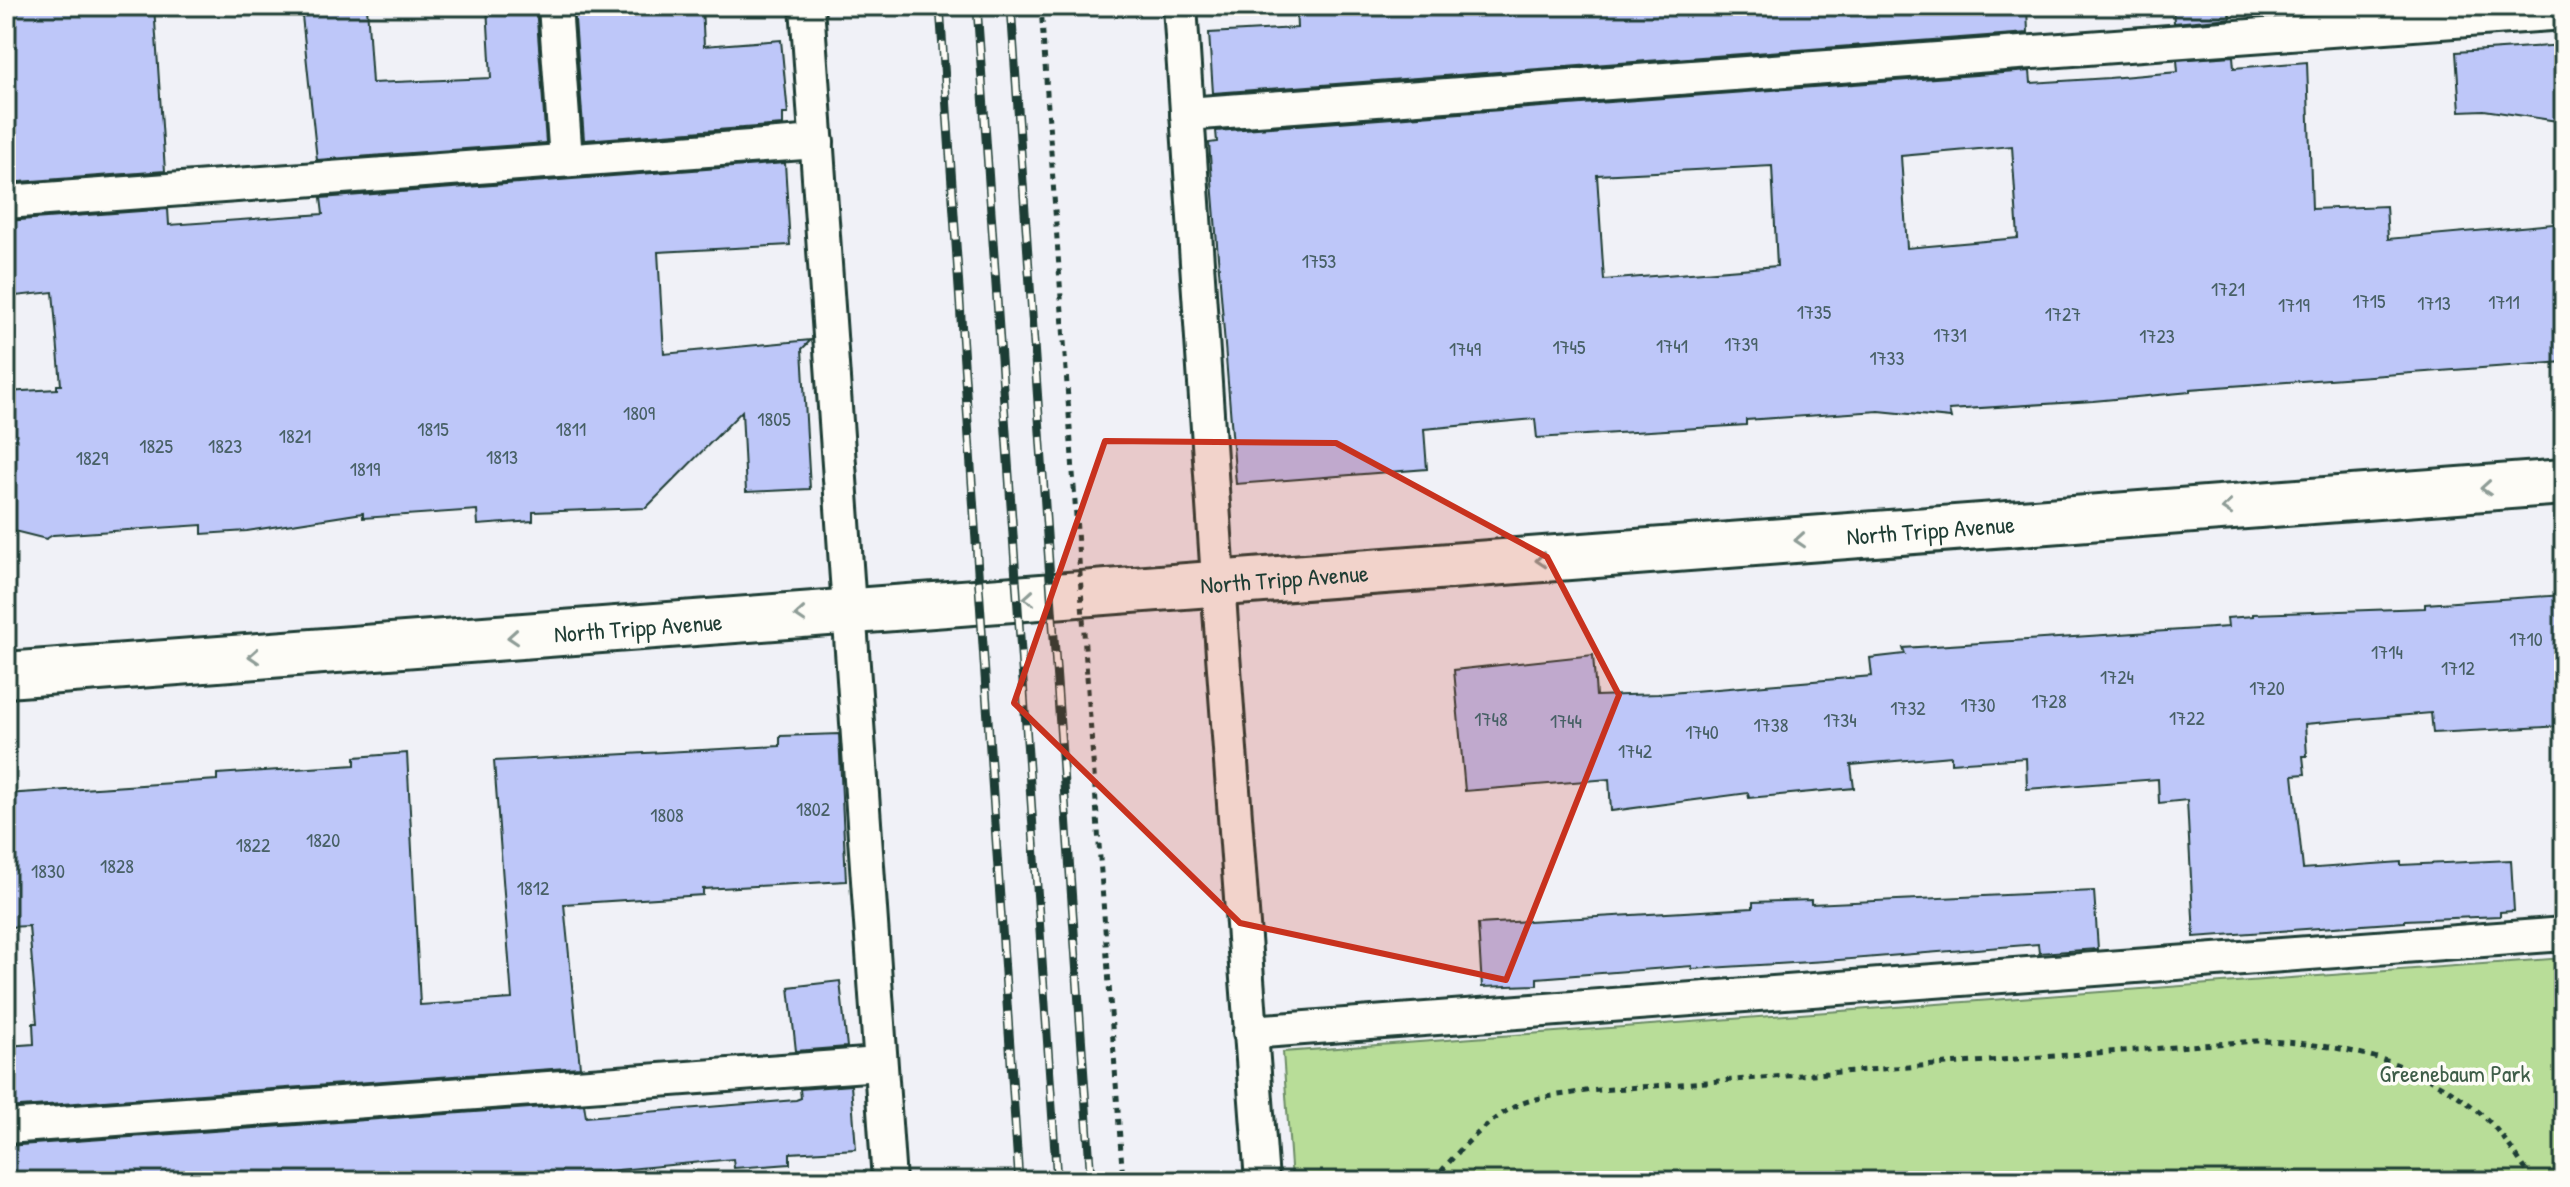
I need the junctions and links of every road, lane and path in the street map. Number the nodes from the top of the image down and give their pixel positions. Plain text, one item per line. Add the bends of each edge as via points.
1 (555, 6) edge
2 (807, 6) edge
3 (1041, 6) edge
4 (1180, 6) edge
5 (2564, 13) edge
6 (1187, 114) junction
7 (817, 142) junction
8 (566, 160) junction
9 (6, 202) edge
10 (2564, 482) edge
11 (1218, 584) junction
12 (848, 612) junction
13 (6, 675) edge
14 (2564, 934) edge
15 (1250, 1032) junction
16 (880, 1064) junction
17 (6, 1127) edge
18 (889, 1181) edge
19 (1123, 1181) edge
20 (1262, 1181) edge
21 (1434, 1181) edge
22 (2533, 1181) edge

1 - 8 lane
2 - 7 lane
3 - 19 path, bridge
4 - 6 lane
5 - 6 lane
6 - 11 lane
7 - 8 lane
7 - 12 lane
8 - 9 lane
10 -> 11 street, North Tripp Avenue
11 -> 12 street, North Tripp Avenue
11 - 15 lane
12 -> 13 street, North Tripp Avenue
12 - 16 lane
14 - 15 lane
15 - 20 lane
16 - 17 lane
16 - 18 lane
21 - 22 path via 1471,1141 1518,1105 1586,1091 2256,1041 2346,1049 2420,1074 2481,1113

